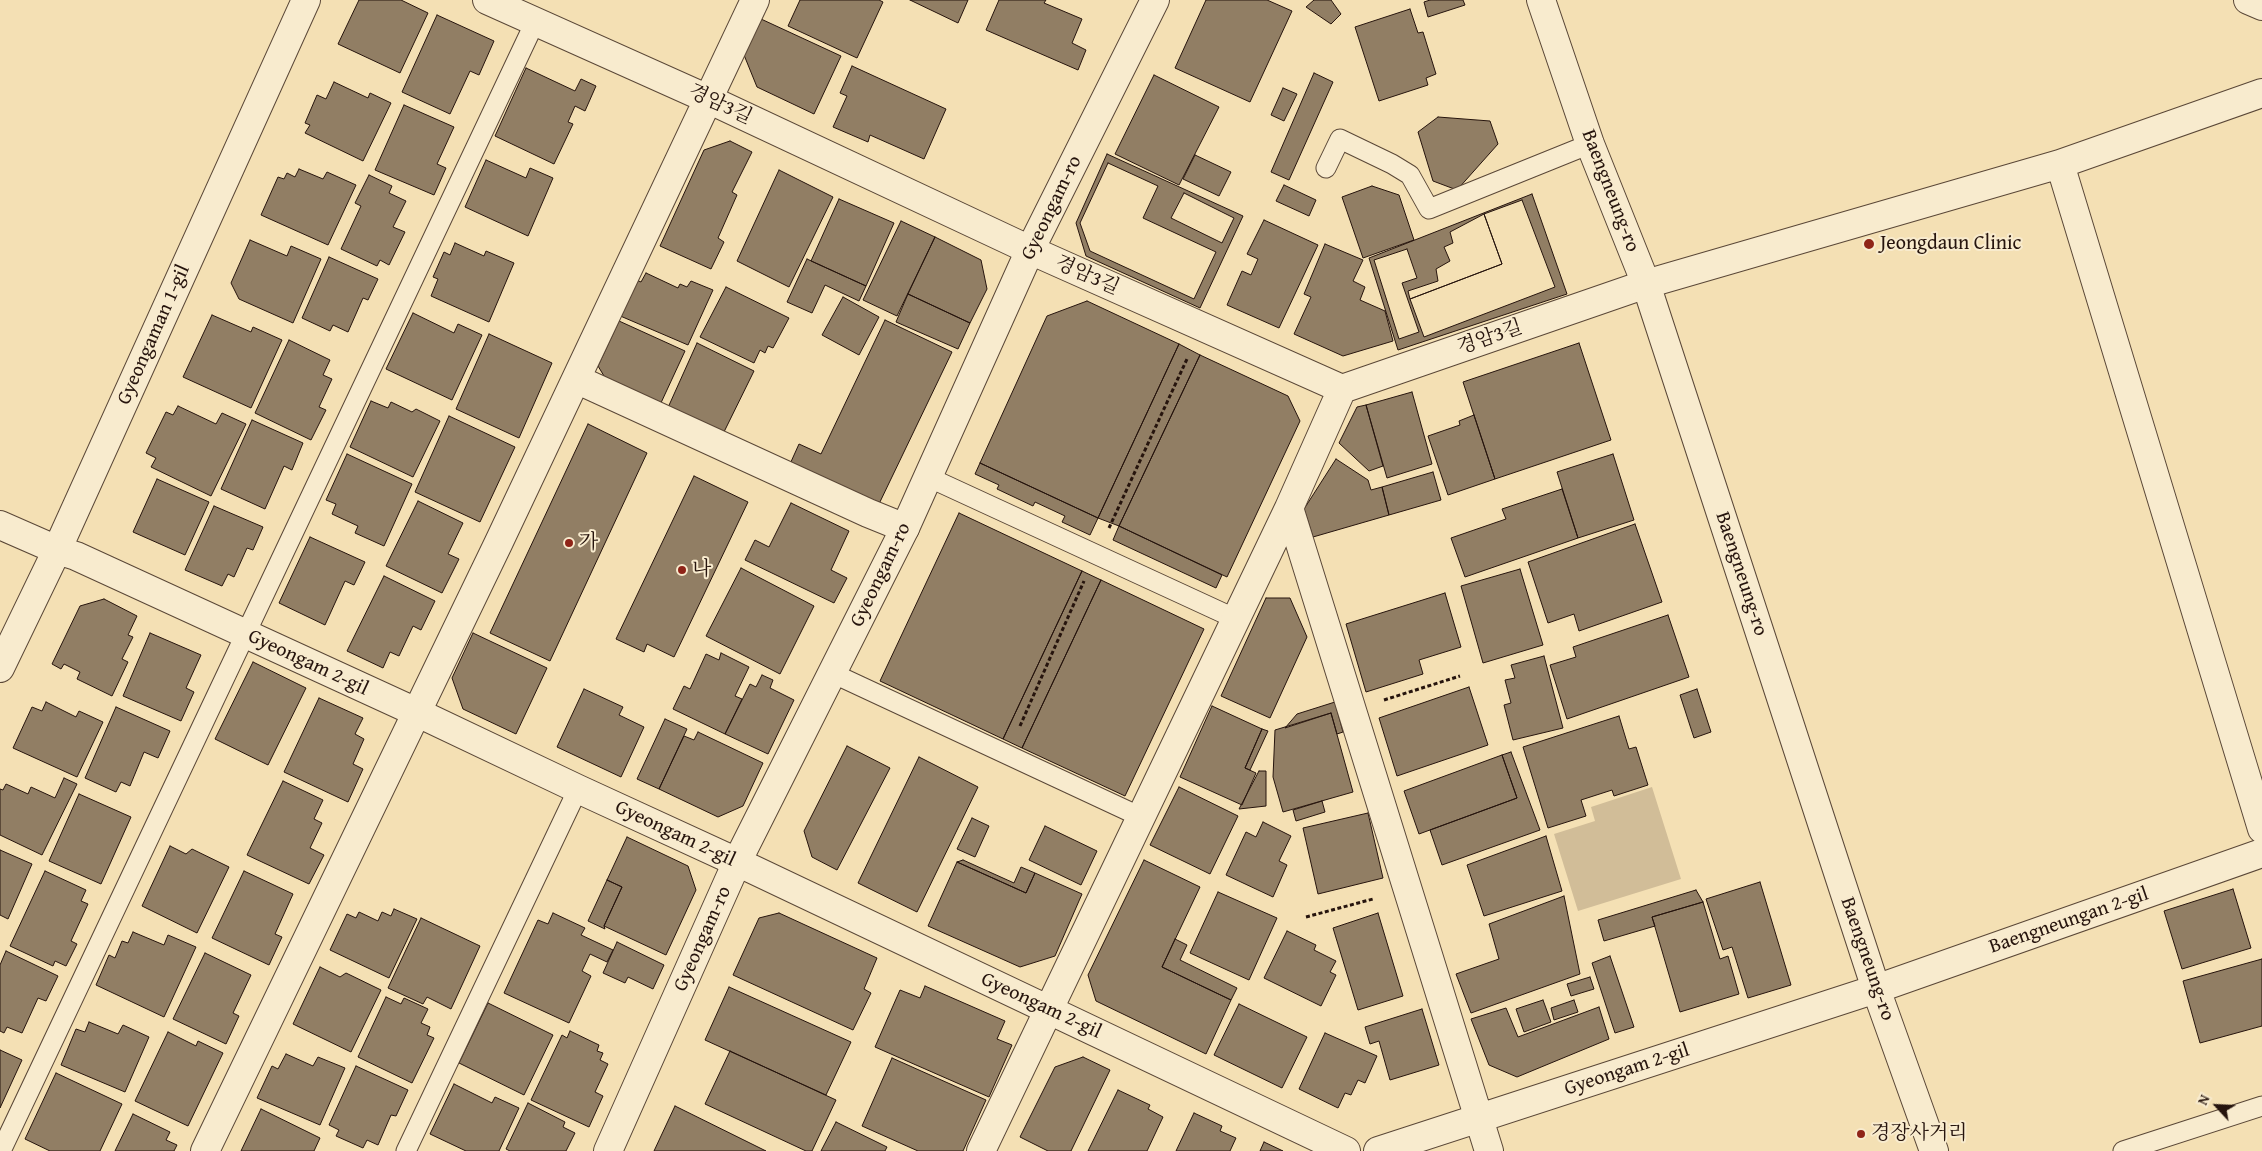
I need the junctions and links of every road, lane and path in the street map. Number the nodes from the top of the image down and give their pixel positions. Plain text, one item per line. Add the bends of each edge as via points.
1 (306, 0) edge
2 (487, 0) edge
3 (755, 0) edge
4 (1155, 0) edge
5 (1541, 0) edge
6 (2248, 0) edge
7 (2262, 6) edge
8 (535, 22) junction
9 (2262, 93) edge
10 (708, 99) junction
11 (1590, 144) junction
12 (2060, 164) junction
13 (1326, 168) dead end
14 (1030, 250) junction
15 (1646, 284) junction
16 (576, 379) junction
17 (1342, 389) junction
18 (928, 477) junction
19 (1290, 508) junction
20 (0, 526) edge
21 (905, 528) junction
22 (57, 550) junction
23 (1236, 619) junction
24 (245, 634) junction
25 (0, 668) edge
26 (832, 673) junction
27 (1460, 676) dead end
28 (1352, 710) junction
29 (416, 712) junction
30 (578, 789) junction
31 (1141, 817) junction
32 (2262, 830) edge
33 (2262, 853) edge
34 (737, 862) junction
35 (1408, 889) junction
36 (1306, 917) dead end
37 (1876, 989) junction
38 (1049, 1010) junction
39 (2262, 1106) edge
40 (1479, 1119) junction
41 (1, 1151) edge
42 (205, 1151) edge
43 (406, 1151) edge
44 (608, 1151) edge
45 (981, 1151) edge
46 (1346, 1151) edge
47 (1378, 1151) edge
48 (1489, 1151) edge
49 (1934, 1151) edge
50 (2124, 1151) edge

1 - 22 street, Gyeongaman 1-gil
2 - 8 street, 경암3길
3 - 10 street
4 - 14 street, Gyeongam-ro
5 - 11 street, Baengneung-ro
6 - 7 street
8 - 10 street, 경암3길
8 - 24 lane
9 - 12 street, 경암3길
10 - 14 street, 경암3길
10 - 16 street
11 - 13 lane via 1429,209 1410,175 1340,139
11 - 15 street, Baengneung-ro
12 - 15 street, 경암3길
12 - 32 street
14 - 17 street, 경암3길
14 - 18 street, Gyeongam-ro
15 - 17 street, 경암3길
15 - 37 street, Baengneung-ro
16 - 21 street
16 - 29 street
17 - 19 street
18 - 21 street, Gyeongam-ro
18 - 23 lane
19 - 23 street
19 - 28 street
20 - 22 street, Gyeongam 2-gil
21 - 26 street, Gyeongam-ro
22 - 24 street, Gyeongam 2-gil
22 - 25 street, Gyeongaman 1-gil
23 - 31 street
24 - 29 street, Gyeongam 2-gil
24 - 41 lane
26 - 31 lane
26 - 34 street, Gyeongam-ro
27 - 28 path
28 - 35 street
29 - 30 street, Gyeongam 2-gil
29 - 42 street
30 - 34 street, Gyeongam 2-gil
30 - 43 lane
31 - 38 street
33 - 37 street, Baengneungan 2-gil
34 - 38 street, Gyeongam 2-gil
34 - 44 street, Gyeongam-ro
35 - 36 path
35 - 40 street
37 - 40 street, Gyeongam 2-gil
37 - 49 street, Baengneung-ro
38 - 45 street
38 - 46 street, Gyeongam 2-gil
39 - 50 lane
40 - 47 street, Gyeongam 2-gil
40 - 48 street

